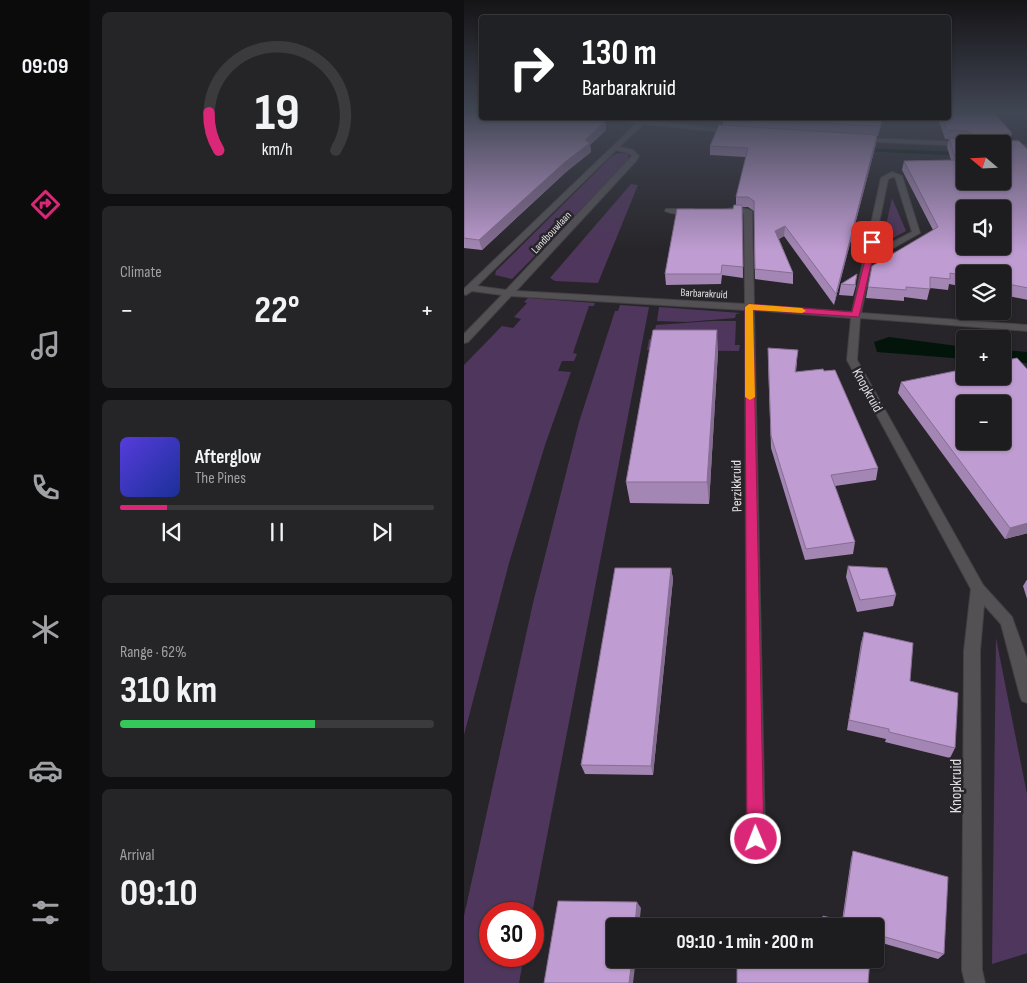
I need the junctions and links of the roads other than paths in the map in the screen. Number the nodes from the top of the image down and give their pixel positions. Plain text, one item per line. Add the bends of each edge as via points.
1 (603, 159) edge
2 (635, 159) edge
3 (669, 211) dead end
4 (869, 258) junction
5 (467, 291) edge
6 (509, 294) junction
7 (749, 307) junction
8 (856, 315) junction
9 (1027, 328) edge
10 (464, 340) edge
11 (978, 589) junction
12 (1027, 696) edge
13 (756, 839) dead end
14 (975, 983) edge

1 - 5 street, Landbouwlaan
2 - 6 street, Landbouwlaan
3 - 7 street, Perzikkruid via 748,211
4 - 4 street, Knopkruid via 885,178 892,174 898,176 916,233
4 - 8 street, Knopkruid
5 - 6 street, Barbarakruid
6 - 7 street, Barbarakruid
6 - 10 street, Landbouwlaan
7 - 8 street, Barbarakruid
7 - 13 street, Perzikkruid
8 - 9 street, Barbarakruid
8 - 11 street, Knopkruid via 852,360
11 - 12 street, Knopkruid via 1007,621
11 - 14 street, Knopkruid via 972,651 972,970

